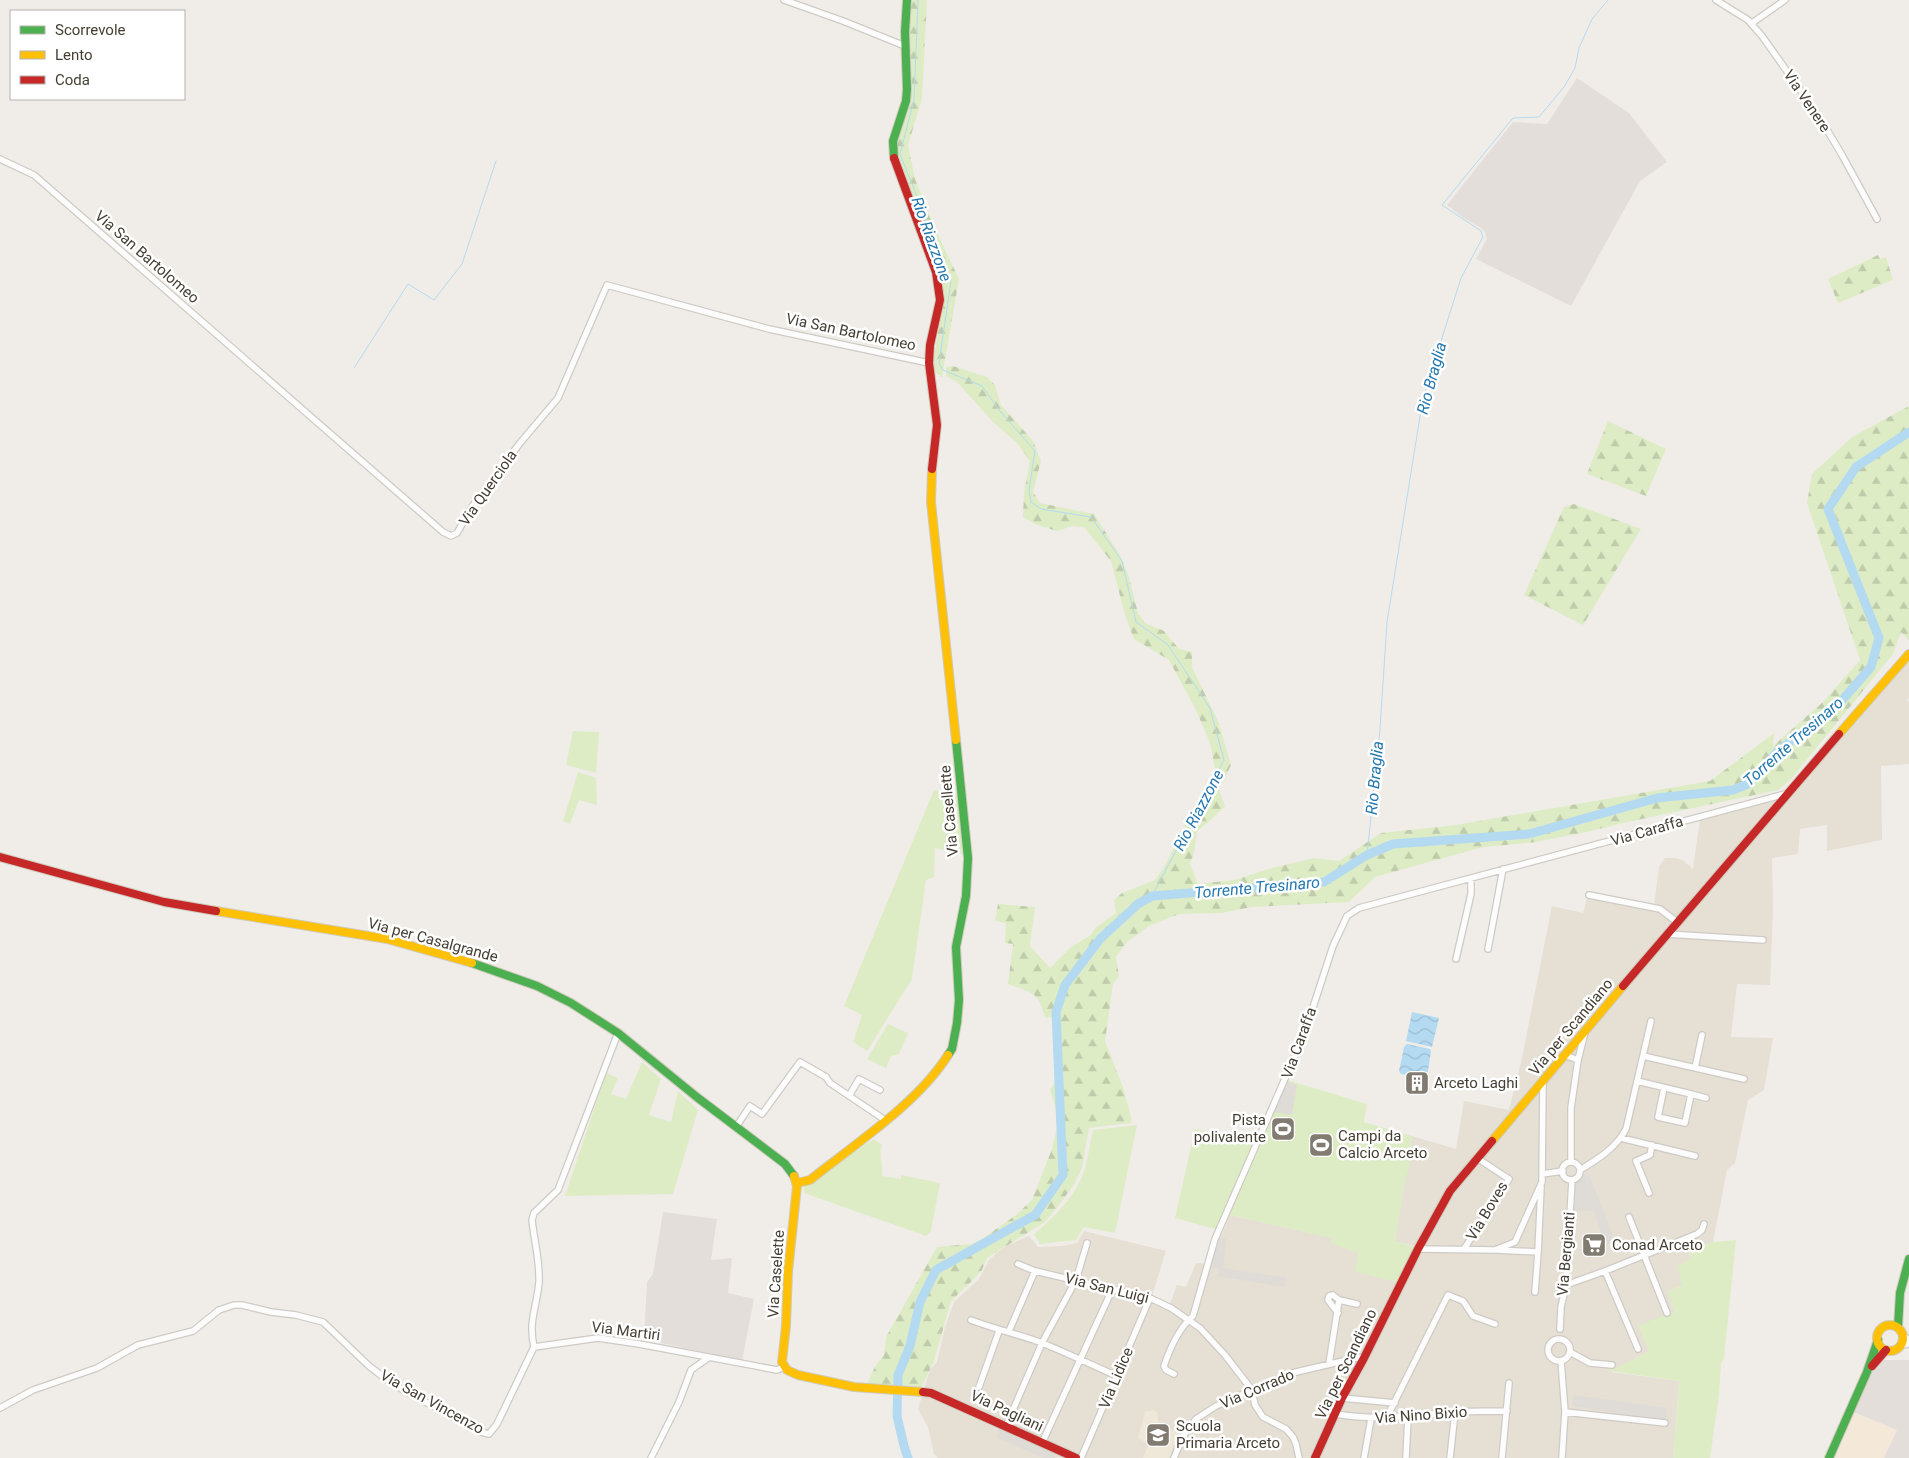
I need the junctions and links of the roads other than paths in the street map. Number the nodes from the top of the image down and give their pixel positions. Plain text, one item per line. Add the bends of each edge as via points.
1 (784, 0) edge
2 (907, 0) edge
3 (1716, 0) edge
4 (1785, 0) edge
5 (1752, 23) junction
6 (905, 46) junction
7 (0, 159) edge
8 (1877, 219) dead end
9 (607, 286) joint
10 (929, 363) junction
11 (272, 382) joint
12 (1909, 654) edge
13 (1791, 792) junction
14 (0, 857) edge
15 (1503, 869) junction
16 (1471, 878) junction
17 (1588, 895) dead end
18 (1677, 922) junction
19 (1667, 934) junction
20 (1763, 940) dead end
21 (1488, 949) dead end
22 (1456, 959) dead end
23 (1650, 1021) dead end
24 (1585, 1032) junction
25 (618, 1033) junction
26 (1702, 1035) dead end
27 (1565, 1055) junction
28 (1642, 1056) junction
29 (1578, 1060) junction
30 (1695, 1068) junction
31 (1744, 1079) dead end
32 (1543, 1081) junction
33 (1637, 1082) junction
34 (1664, 1088) junction
35 (880, 1090) dead end
36 (1691, 1094) junction
37 (849, 1096) junction
38 (1706, 1098) dead end
39 (885, 1120) junction
40 (738, 1124) dead end
41 (1621, 1138) junction
42 (1652, 1145) junction
43 (1695, 1156) dead end
44 (1477, 1158) junction
45 (1571, 1162) junction
46 (1580, 1170) junction
47 (1562, 1171) junction
48 (1542, 1174) junction
49 (1572, 1180) junction
50 (797, 1182) junction
51 (1542, 1182) junction
52 (1649, 1193) dead end
53 (1630, 1216) dead end
54 (1704, 1224) dead end
55 (1087, 1243) dead end
56 (1418, 1249) junction
57 (1464, 1249) junction
58 (1496, 1250) junction
59 (1538, 1252) junction
60 (1644, 1255) junction
61 (1909, 1259) edge
62 (1018, 1264) dead end
63 (1035, 1270) junction
64 (1606, 1271) junction
65 (1076, 1280) junction
66 (1566, 1285) junction
67 (1112, 1290) junction
68 (1535, 1292) dead end
69 (1150, 1298) junction
70 (1339, 1300) junction
71 (1899, 1300) junction
72 (1357, 1304) dead end
73 (1338, 1313) junction
74 (1667, 1313) dead end
75 (971, 1320) dead end
76 (1188, 1320) junction
77 (1495, 1324) dead end
78 (1888, 1325) junction
79 (1898, 1327) junction
80 (999, 1331) junction
81 (1009, 1331) junction
82 (1906, 1337) edge
83 (1561, 1339) junction
84 (1878, 1340) junction
85 (1042, 1343) junction
86 (1905, 1345) edge
87 (534, 1347) junction
88 (1638, 1349) dead end
89 (1886, 1350) junction
90 (1570, 1352) junction
91 (708, 1358) junction
92 (1364, 1358) junction
93 (1080, 1360) junction
94 (1561, 1361) junction
95 (1328, 1364) junction
96 (1612, 1364) dead end
97 (784, 1367) junction
98 (1867, 1372) junction
99 (1174, 1374) dead end
100 (1117, 1376) junction
101 (1509, 1383) dead end
102 (979, 1387) dead end
103 (1252, 1390) junction
104 (926, 1392) joint
105 (1342, 1398) junction
106 (1396, 1402) junction
107 (0, 1408) edge
108 (1507, 1411) junction
109 (1455, 1412) junction
110 (1565, 1412) junction
111 (1336, 1414) junction
112 (1408, 1417) junction
113 (1371, 1419) junction
114 (1386, 1419) junction
115 (1665, 1423) dead end
116 (1006, 1426) junction
117 (1042, 1443) junction
118 (1064, 1456) edge
119 (651, 1458) edge
120 (1076, 1458) edge
121 (1082, 1458) edge
122 (1174, 1458) edge
123 (1299, 1458) edge
124 (1315, 1458) edge
125 (1364, 1458) edge
126 (1406, 1458) edge
127 (1450, 1458) edge
128 (1502, 1458) edge
129 (1562, 1458) edge
130 (1829, 1458) edge

1 - 6 street
2 - 6 street, Via San Bartolomeo
3 - 5 street, Via Venere
4 - 5 street
5 - 8 street, Via Venere via 1820,118
6 - 10 street, Via San Bartolomeo via 907,95 894,134 893,152 940,291
7 - 11 street, Via San Bartolomeo via 34,176
9 - 10 street, Via San Bartolomeo via 768,329
9 - 11 street, Via Querciola via 558,398 520,442 457,533 451,536
10 - 39 street, Via Casellette via 937,425 931,502 968,858 966,896 956,948 959,1000 952,1050 919,1090
12 - 13 street, Via per Scandiano
13 - 15 street, Via Caraffa
13 - 18 street, Via per Scandiano
14 - 25 street, Via per Casalgrande via 164,902 351,932 435,952 554,993
15 - 16 street, Via Caraffa
15 - 21 street
16 - 22 street via 1471,894
16 - 76 street, Via Caraffa via 1360,908 1352,911 1343,922 1304,1035 1215,1240 1193,1316
17 - 18 street via 1660,910
18 - 19 street, Via per Scandiano
19 - 20 street
19 - 24 street, Via per Scandiano
23 - 28 street
24 - 27 street, Via per Scandiano
24 - 29 street
25 - 50 street, Via per Casalgrande via 785,1164
25 - 87 street via 558,1190 534,1213 532,1220 539,1281 532,1311
26 - 30 street
27 - 29 street
27 - 32 street, Via per Scandiano
28 - 30 street
28 - 33 street
29 - 45 street via 1571,1108
30 - 31 street
32 - 44 street, Via per Scandiano
32 - 48 street
33 - 34 street
33 - 41 street
34 - 36 street
34 - 36 street via 1658,1117 1684,1123
35 - 37 street via 859,1079
36 - 38 street
37 - 39 street
37 - 40 street via 800,1062 762,1114 750,1106
39 - 50 street, Via Casellette via 810,1180
41 - 42 street
41 - 46 street via 1600,1158
42 - 43 street
42 - 52 street via 1650,1155 1636,1161
44 - 56 street, Via per Scandiano via 1450,1191
44 - 57 street, Via Boves via 1509,1179
45 - 46 street
45 - 47 street
46 - 49 street via 1579,1176
47 - 48 street
47 - 49 street
48 - 51 street
49 - 66 street, Via Bergianti
50 - 97 street, Via Caselette via 788,1272
51 - 58 street via 1515,1242
51 - 59 street
53 - 60 street
54 - 60 street via 1697,1234
55 - 65 street
56 - 57 street
56 - 92 street, Via per Scandiano
57 - 58 street
58 - 59 street
59 - 68 street
60 - 64 street
60 - 74 street
61 - 71 street
62 - 63 street, Via San Luigi
63 - 65 street, Via San Luigi
63 - 81 street
64 - 66 street
64 - 88 street
65 - 67 street, Via San Luigi
65 - 85 street
66 - 83 street, Via Bergianti via 1560,1307
67 - 69 street, Via San Luigi
67 - 93 street
69 - 76 street, Via San Luigi
69 - 100 street, Via Lidice
70 - 72 street
70 - 73 street
70 - 73 street via 1333,1295 1328,1298
71 - 78 street
71 - 79 street
73 - 95 street
75 - 80 street
76 - 99 street, Via Caraffa via 1171,1346 1164,1366
76 - 103 street, Via San Luigi via 1212,1341
77 - 106 street via 1473,1316 1462,1302 1448,1295
78 - 79 street
78 - 84 street via 1881,1329
79 - 82 street
80 - 81 street
80 - 102 street
81 - 85 street
82 - 86 street
83 - 90 street, Via Bergianti via 1570,1346
83 - 94 street via 1549,1343 1547,1350 1552,1359
84 - 89 street
84 - 98 street
85 - 93 street
85 - 116 street
86 - 89 street
87 - 91 street, Via Martiri via 598,1338
87 - 107 street, Via San Vincenzo via 497,1424 489,1434 386,1379 323,1322 242,1305 219,1310 192,1331 138,1345 97,1368 18,1397
89 - 98 street
90 - 94 street
90 - 96 street via 1590,1363
91 - 97 street, Via Martiri via 777,1370
91 - 119 street via 691,1370
92 - 95 street, Via Corrado
92 - 105 street, Via per Scandiano
93 - 100 street
93 - 117 street
94 - 110 street
95 - 103 street, Via Corrado via 1292,1373
97 - 104 street, Via Martiri via 790,1373 864,1388
98 - 130 street
100 - 121 street, Via Lidice
101 - 108 street
103 - 122 street, Via Corrado via 1196,1419 1182,1438
103 - 123 street, Via San Luigi via 1263,1418 1286,1429 1293,1437
104 - 116 street, Via Pagliani
105 - 106 street
105 - 111 street, Via per Scandiano
106 - 114 street
108 - 109 street, Via Nino Bixio
108 - 128 street
109 - 112 street, Via Nino Bixio
109 - 127 street
110 - 115 street
110 - 129 street
111 - 113 street, Via Nino Bixio
111 - 124 street, Via per Scandiano
112 - 114 street, Via Nino Bixio
112 - 126 street
113 - 114 street, Via Nino Bixio
113 - 125 street
116 - 117 street, Via Pagliani
117 - 118 street, Via Pagliani
118 - 120 street, Via Pagliani

